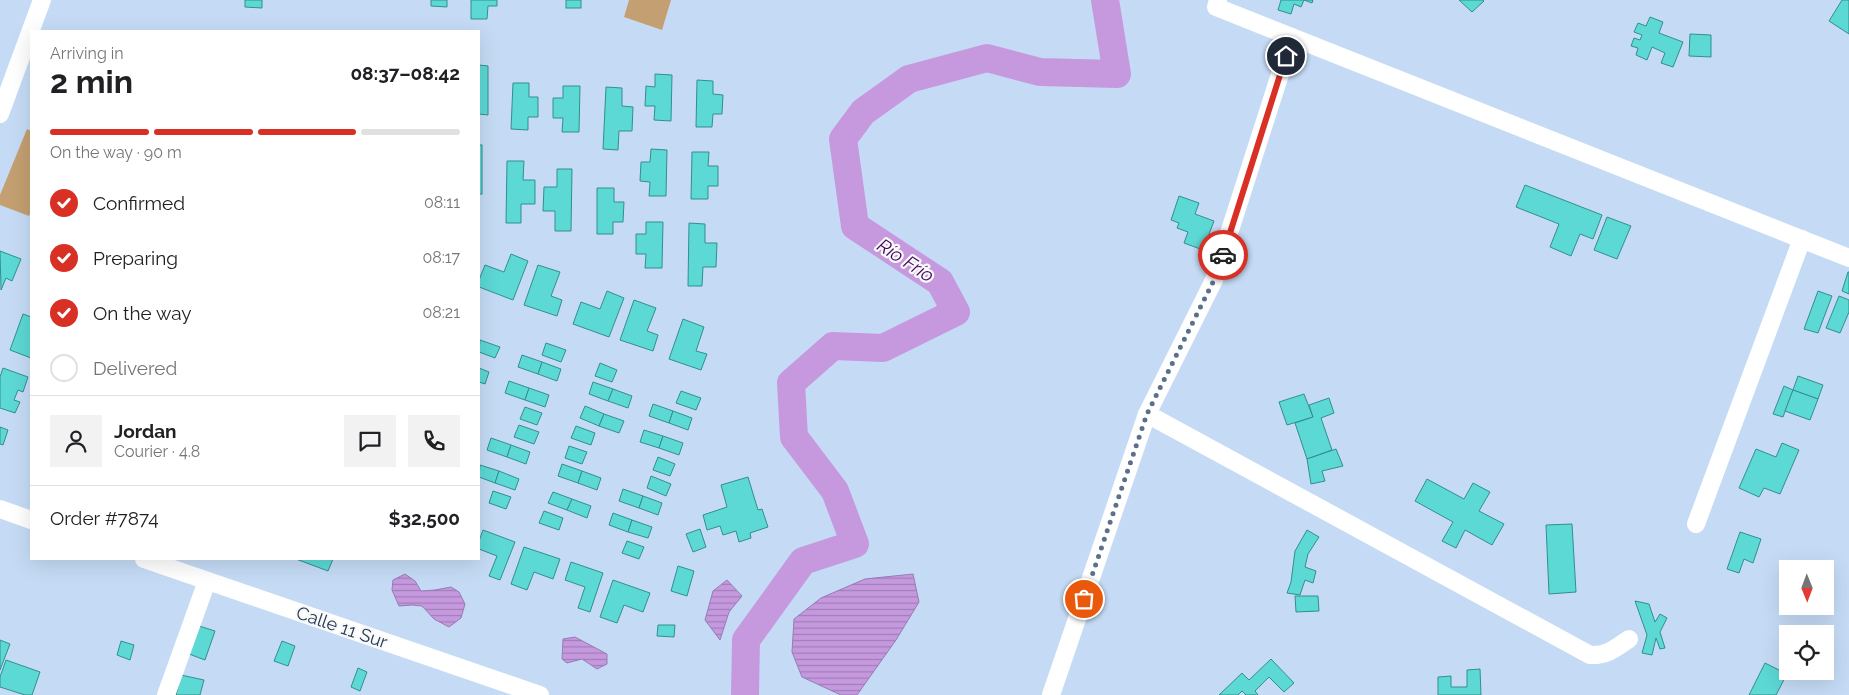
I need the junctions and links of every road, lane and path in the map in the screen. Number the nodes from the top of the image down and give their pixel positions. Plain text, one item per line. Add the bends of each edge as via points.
1 (42, 0) edge
2 (1218, 0) edge
3 (31, 30) edge
4 (30, 33) edge
5 (1292, 37) junction
6 (0, 114) edge
7 (1802, 239) junction
8 (1849, 258) edge
9 (1147, 414) junction
10 (0, 510) edge
11 (30, 520) edge
12 (1696, 524) dead end
13 (147, 560) edge
14 (208, 581) junction
15 (1629, 639) dead end
16 (166, 695) edge
17 (540, 695) edge
18 (1051, 695) edge

1 - 3 street
2 - 5 street via 1216,7
4 - 6 street
5 - 7 street
5 - 9 street via 1214,280
7 - 8 street
7 - 12 street
9 - 15 street via 1590,655 1608,653
9 - 18 street
10 - 11 street
13 - 14 street, Calle 11 Sur
14 - 16 street
14 - 17 street, Calle 11 Sur

